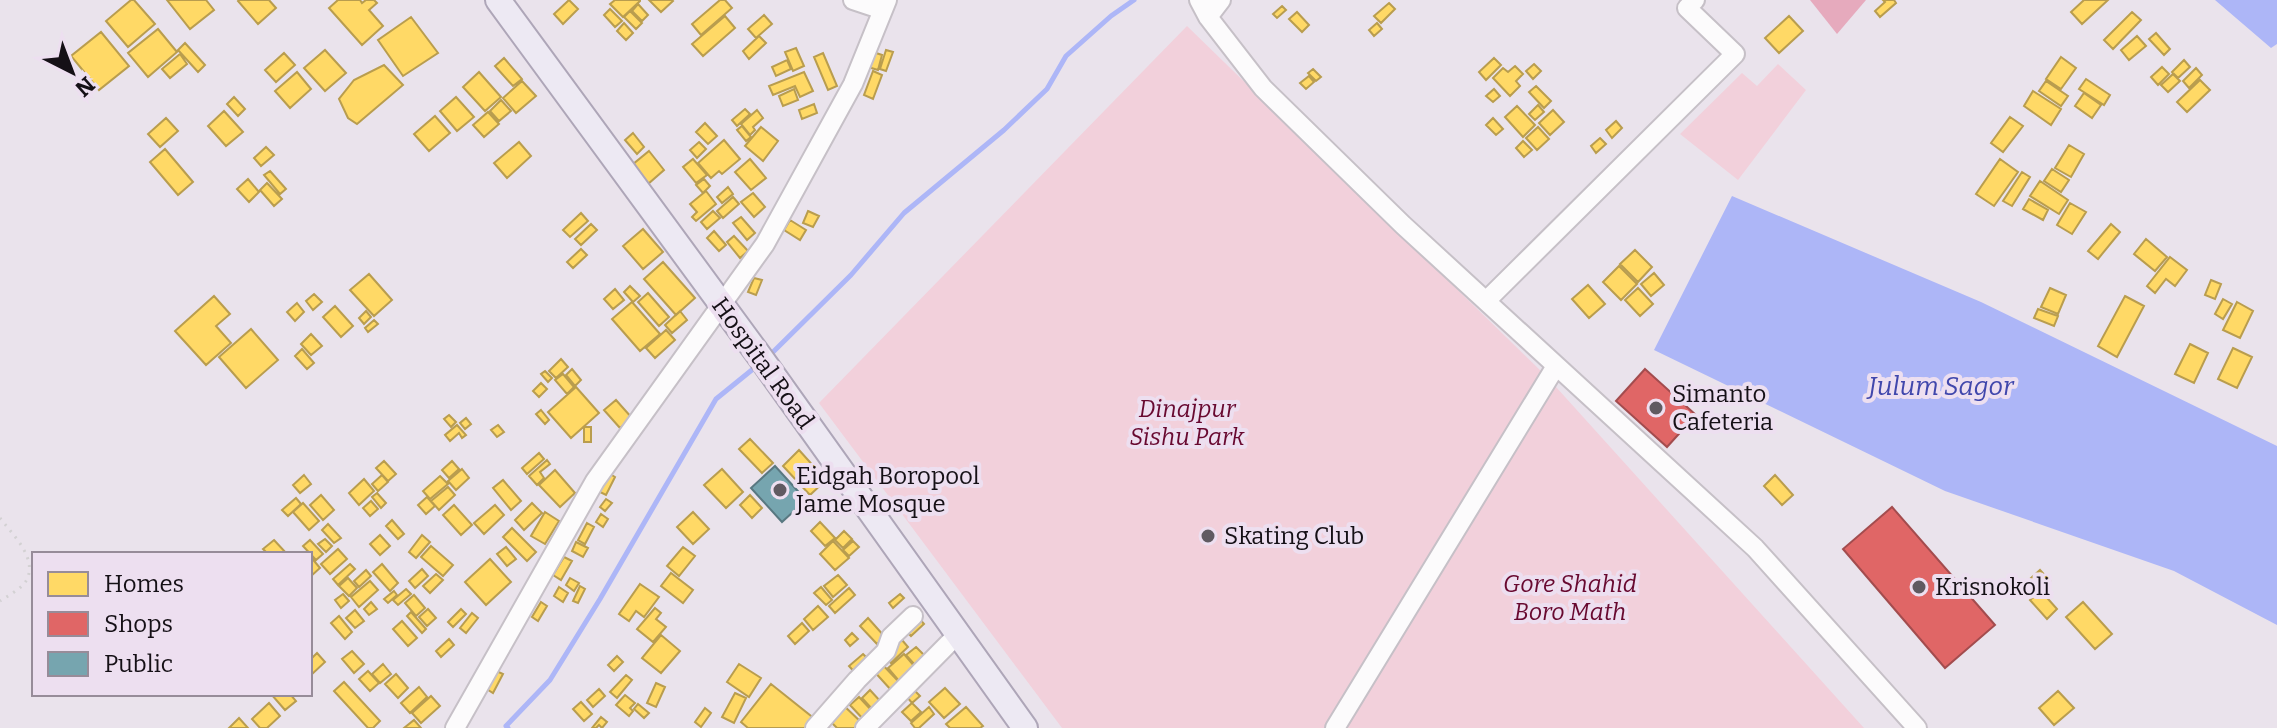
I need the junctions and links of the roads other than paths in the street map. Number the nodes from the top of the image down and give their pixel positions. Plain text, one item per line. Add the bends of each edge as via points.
1 (498, 0) edge
2 (853, 0) edge
3 (1221, 0) edge
4 (1695, 0) edge
5 (885, 5) edge
6 (1202, 7) edge
7 (1486, 301) junction
8 (721, 305) junction
9 (1556, 366) junction
10 (913, 616) dead end
11 (958, 634) junction
12 (455, 728) edge
13 (815, 728) edge
14 (865, 728) edge
15 (1025, 728) edge
16 (1335, 728) edge
17 (1917, 728) edge

1 - 8 main road, Hospital Road
2 - 5 street
3 - 6 street
4 - 7 street via 1687,8 1735,54
5 - 8 street via 853,84 765,244
6 - 7 street via 1263,88
7 - 9 street
8 - 11 main road, Hospital Road
8 - 12 street via 595,481
9 - 16 street
9 - 17 street via 1755,548
10 - 13 street
11 - 14 street
11 - 15 main road, Hospital Road

